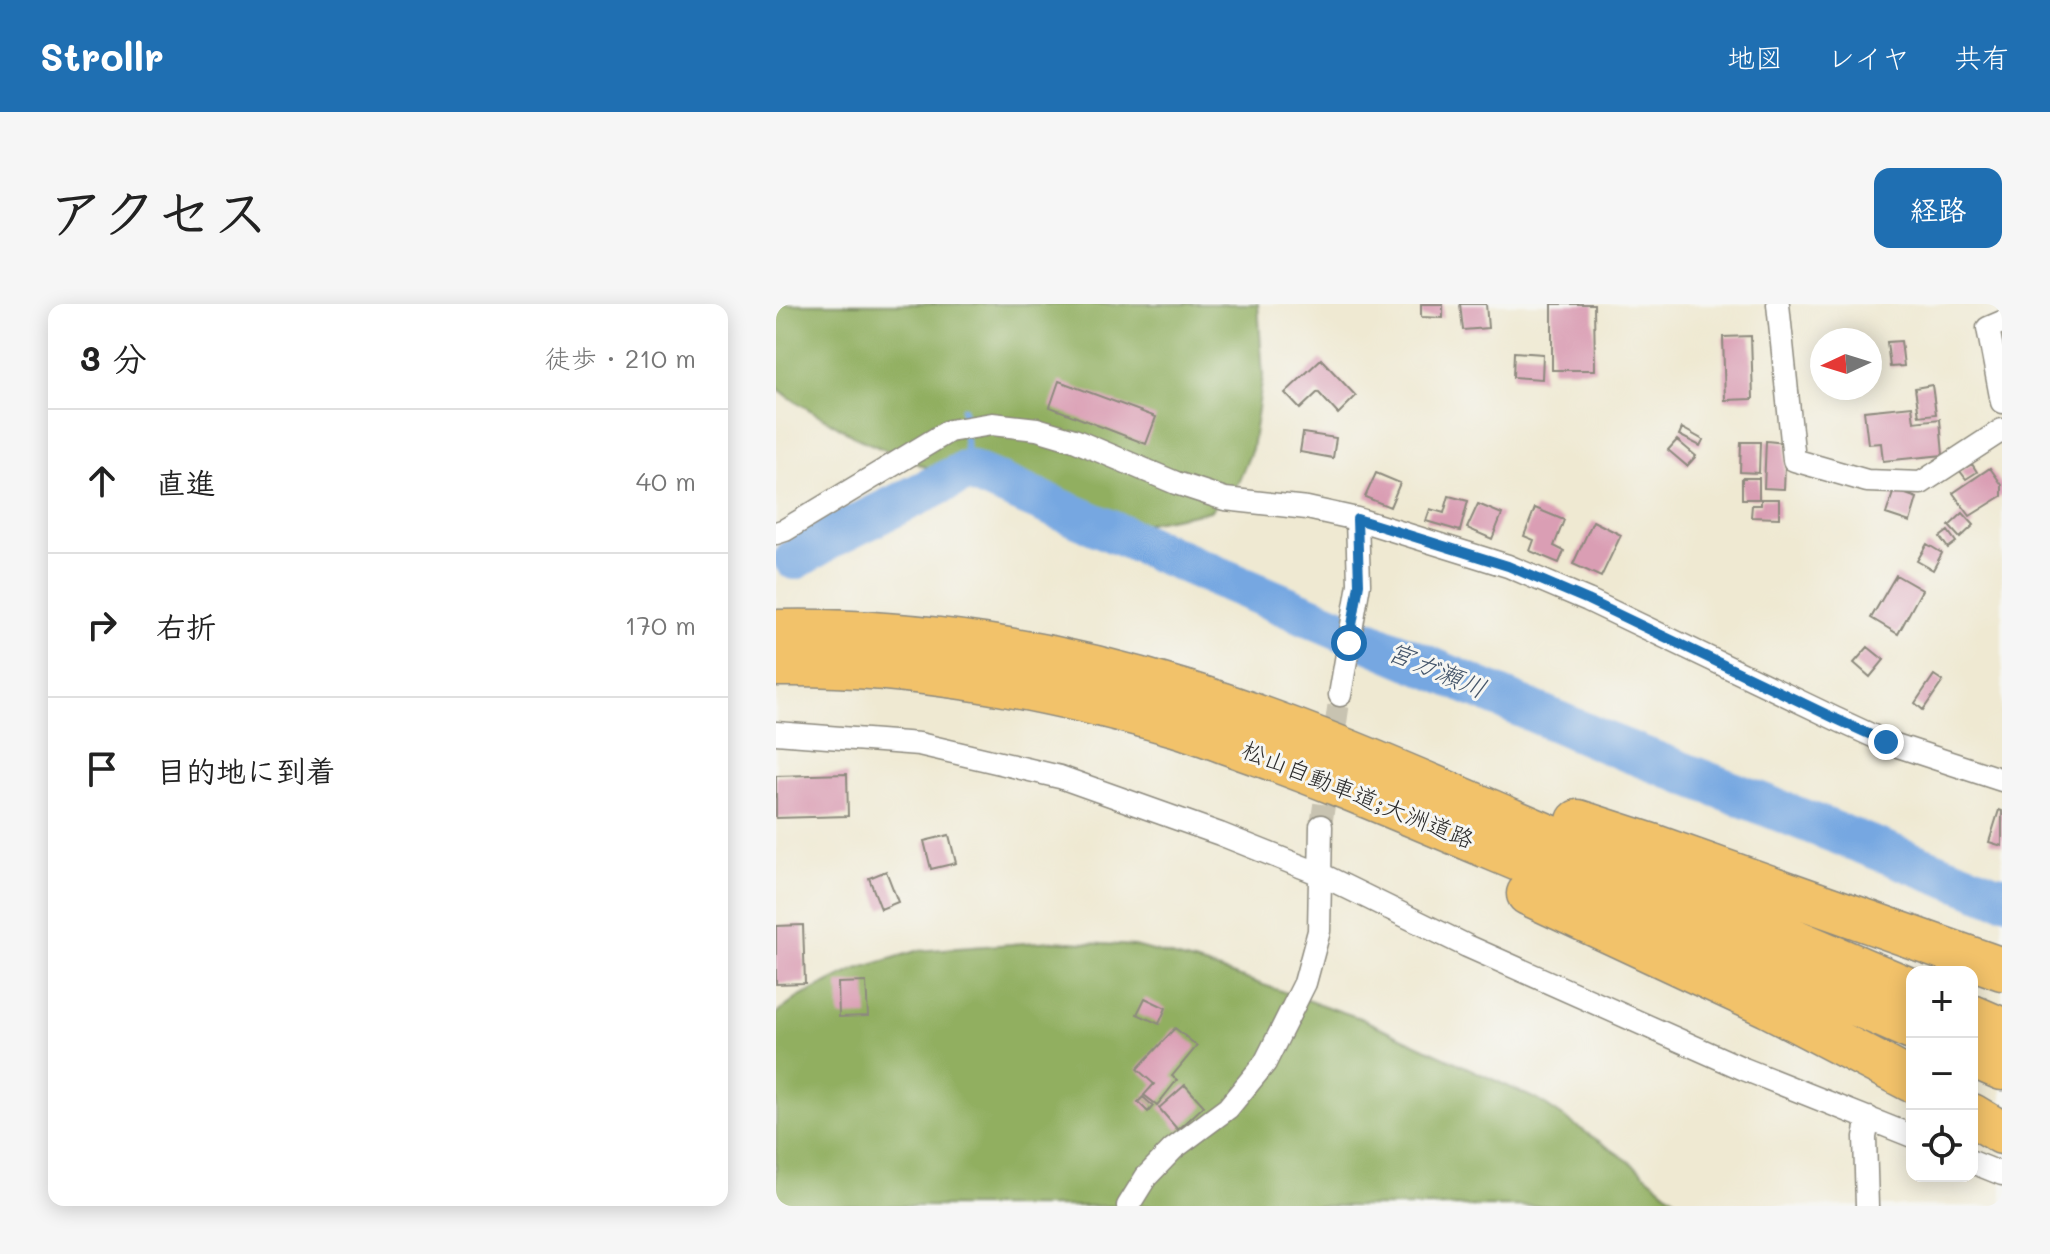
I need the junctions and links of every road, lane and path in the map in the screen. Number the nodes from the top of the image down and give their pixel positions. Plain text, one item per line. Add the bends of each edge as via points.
1 (1778, 304) edge
2 (2002, 322) edge
3 (2002, 402) edge
4 (2002, 430) edge
5 (1357, 519) junction
6 (776, 533) edge
7 (776, 631) edge
8 (776, 665) edge
9 (1186, 692) junction
10 (1340, 695) tunnel mouth
11 (1069, 698) junction
12 (776, 733) edge
13 (2002, 780) edge
14 (1321, 826) tunnel mouth
15 (1320, 874) junction
16 (2002, 969) edge
17 (1906, 987) edge
18 (1978, 1019) edge
19 (1906, 1026) edge
20 (2002, 1029) edge
21 (1978, 1059) edge
22 (2002, 1069) edge
23 (1906, 1078) edge
24 (1869, 1118) junction
25 (1978, 1119) edge
26 (1906, 1133) edge
27 (2002, 1133) edge
28 (1978, 1164) edge
29 (2002, 1174) edge
30 (1128, 1206) edge
31 (1867, 1206) edge

1 - 4 street via 1794,460 1867,481 1921,483
2 - 3 street via 1988,328
5 - 6 street via 1225,499 1074,440 992,424 949,431
5 - 10 street via 1359,584
5 - 13 street via 1508,566 1886,742
7 - 9 highway, 松山自動車道;大洲道路 via 938,639 1075,662
8 - 11 highway, 松山自動車道;大洲道路 via 933,672
9 - 16 highway via 1308,725
9 - 17 highway, 松山自動車道;大洲道路 via 1390,766
11 - 19 highway, 松山自動車道;大洲道路 via 1177,726 1297,768
11 - 23 highway via 1390,830 1768,1006
12 - 15 street via 919,744 1060,777
14 - 15 street
15 - 24 street via 1606,1009
15 - 30 street via 1319,931 1305,983 1265,1063 1228,1108 1173,1149 1146,1177
18 - 20 highway
21 - 22 highway
24 - 26 street
24 - 31 street
25 - 27 highway
28 - 29 street

